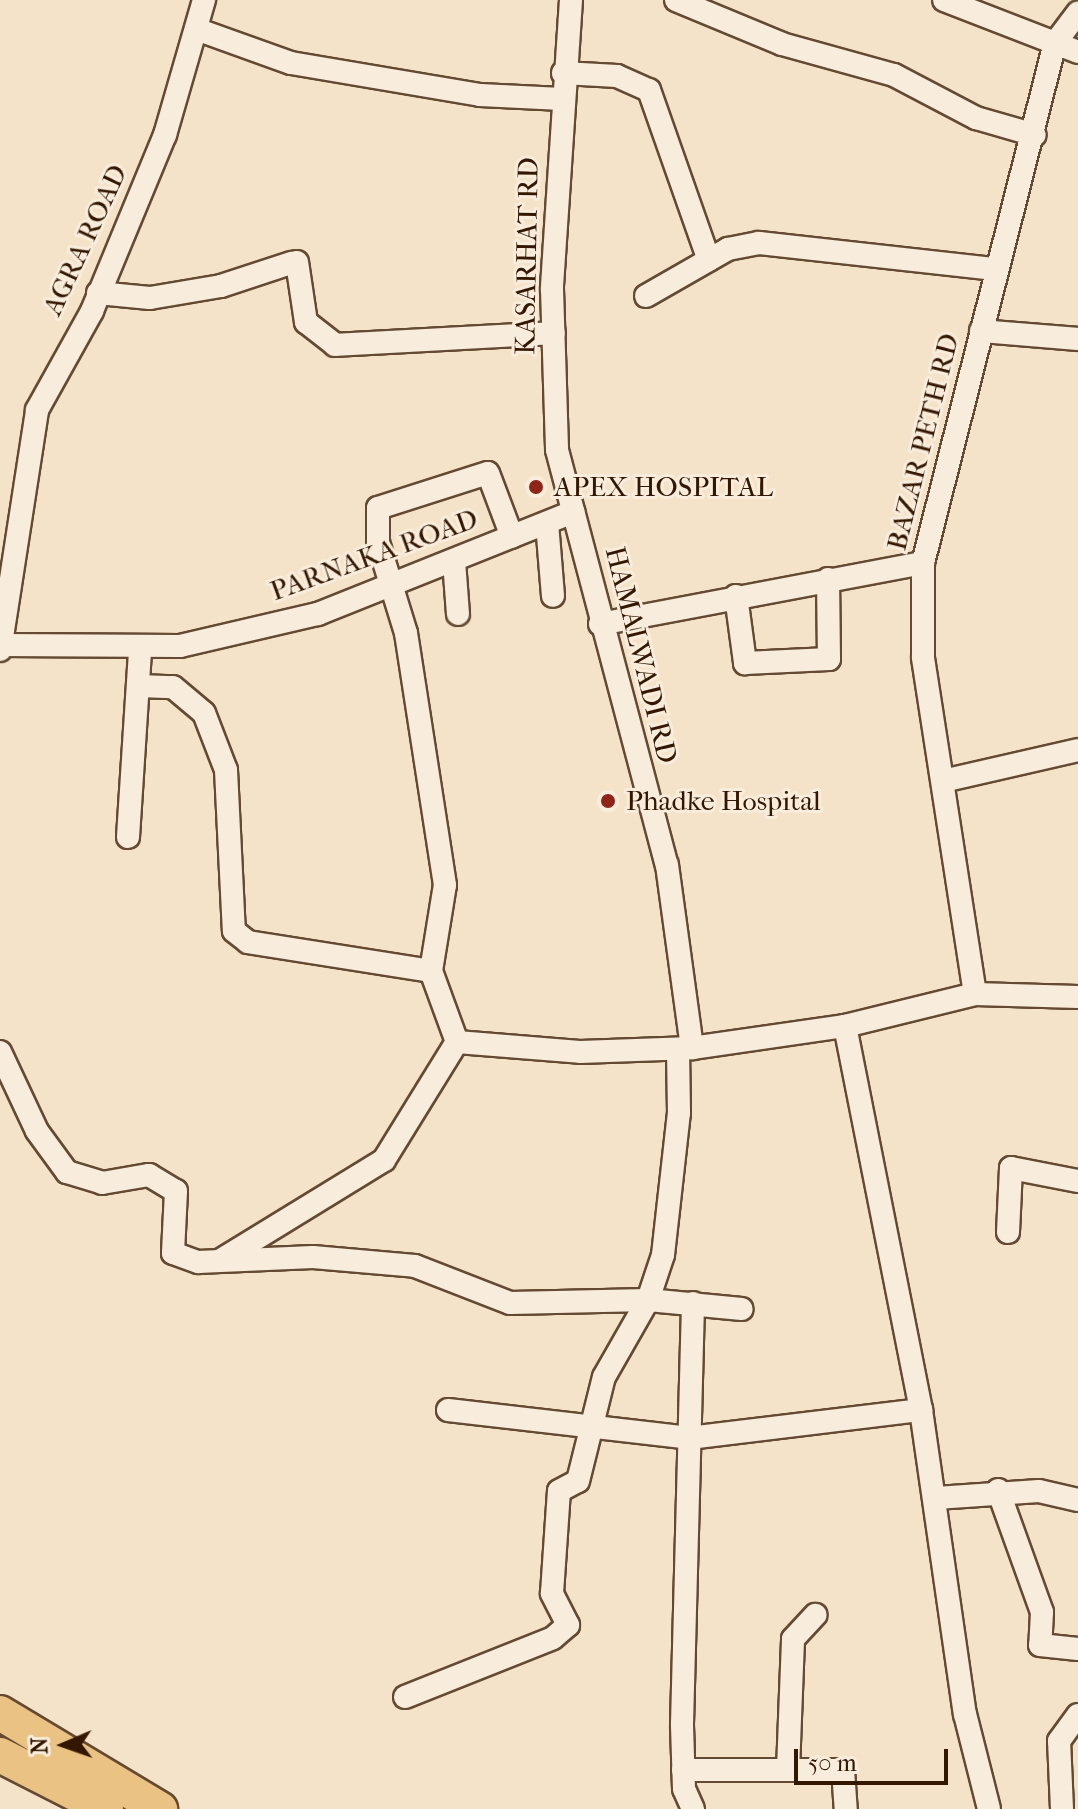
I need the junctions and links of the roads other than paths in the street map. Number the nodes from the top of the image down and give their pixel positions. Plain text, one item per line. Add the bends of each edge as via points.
1 (204, 0) edge
2 (571, 0) edge
3 (676, 0) edge
4 (944, 0) edge
5 (1078, 13) edge
6 (196, 29) junction
7 (1055, 43) junction
8 (1078, 52) edge
9 (563, 73) junction
10 (562, 99) junction
11 (1035, 135) junction
12 (709, 260) junction
13 (996, 269) junction
14 (98, 293) junction
15 (646, 296) dead end
16 (981, 331) junction
17 (554, 333) junction
18 (1078, 339) edge
19 (573, 512) junction
20 (547, 523) junction
21 (512, 537) junction
22 (454, 561) junction
23 (923, 563) junction
24 (828, 579) junction
25 (395, 586) junction
26 (553, 596) dead end
27 (736, 596) junction
28 (458, 614) dead end
29 (600, 624) junction
30 (0, 646) edge
31 (140, 649) junction
32 (138, 686) junction
33 (1078, 750) edge
34 (947, 780) junction
35 (128, 837) dead end
36 (431, 971) junction
37 (975, 994) junction
38 (1078, 997) edge
39 (845, 1026) junction
40 (457, 1042) junction
41 (685, 1049) junction
42 (0, 1052) edge
43 (1078, 1181) edge
44 (1008, 1232) dead end
45 (219, 1261) junction
46 (648, 1300) junction
47 (693, 1303) junction
48 (742, 1309) dead end
49 (448, 1410) dead end
50 (921, 1410) junction
51 (592, 1427) junction
52 (689, 1438) junction
53 (998, 1490) junction
54 (936, 1498) junction
55 (1078, 1500) edge
56 (815, 1615) dead end
57 (1078, 1649) edge
58 (405, 1697) dead end
59 (0, 1713) edge
60 (1078, 1715) edge
61 (0, 1755) edge
62 (683, 1770) junction
63 (788, 1770) junction
64 (106, 1809) edge
65 (160, 1809) edge
66 (693, 1809) edge
67 (846, 1809) edge
68 (989, 1809) edge
69 (1062, 1809) edge

1 - 6 street, AGRA ROAD
2 - 9 street, KASARHAT RD
3 - 11 street via 782,44 894,75 976,118
4 - 7 street
5 - 7 street, BAZAR PETH RD
6 - 10 street via 291,63 480,95
6 - 14 street, AGRA ROAD via 165,135
7 - 8 street
7 - 11 street, BAZAR PETH RD
9 - 10 street, KASARHAT RD
9 - 12 street via 617,76 649,90
10 - 17 street, KASARHAT RD
11 - 13 street, BAZAR PETH RD
12 - 13 street via 759,243
12 - 15 street
13 - 16 street, BAZAR PETH RD
14 - 17 street via 165,296 294,262 306,322 335,345
14 - 30 street, AGRA ROAD via 37,410
16 - 18 street
16 - 23 street, BAZAR PETH RD
17 - 19 street, KASARHAT RD via 557,450
19 - 20 street, PARNAKA ROAD
19 - 29 street, HAMALWADI RD
20 - 21 street, PARNAKA ROAD
20 - 26 street
21 - 22 street, PARNAKA ROAD
21 - 25 street via 488,473 382,504 378,542
22 - 25 street, PARNAKA ROAD
22 - 28 street
23 - 24 street
23 - 34 street, BAZAR PETH RD via 923,657
24 - 27 street
24 - 27 street via 829,659 745,663
25 - 31 street, PARNAKA ROAD via 318,614
25 - 36 street via 445,885
27 - 29 street
29 - 41 street, HAMALWADI RD via 667,865
30 - 31 street, PARNAKA ROAD
31 - 32 street
32 - 35 street
32 - 36 street via 173,687 204,713 226,770 234,931 248,942
33 - 34 street
34 - 37 street, BAZAR PETH RD
36 - 40 street
37 - 38 street
37 - 39 street
39 - 41 street
39 - 50 street
40 - 41 street via 580,1052
40 - 45 street via 384,1160
41 - 46 street, HAMALWADI RD via 673,1185
42 - 45 street via 37,1131 67,1172 102,1183 149,1175 176,1191 173,1253
43 - 44 street via 1011,1168
45 - 46 street via 313,1257 415,1266 510,1303
46 - 47 street
46 - 51 street, HAMALWADI RD via 604,1377
47 - 48 street
47 - 52 street
49 - 51 street
50 - 52 street
50 - 54 street
51 - 52 street
51 - 58 street, HAMALWADI RD via 578,1481 559,1491 552,1593 568,1625 553,1638
52 - 62 street
53 - 54 street
53 - 55 street
53 - 57 street via 1042,1612 1040,1645
54 - 68 street via 965,1714
56 - 63 street via 793,1639
59 - 65 main road
60 - 69 street via 1059,1741
61 - 64 main road
62 - 63 street
62 - 66 street
63 - 67 street via 843,1770

